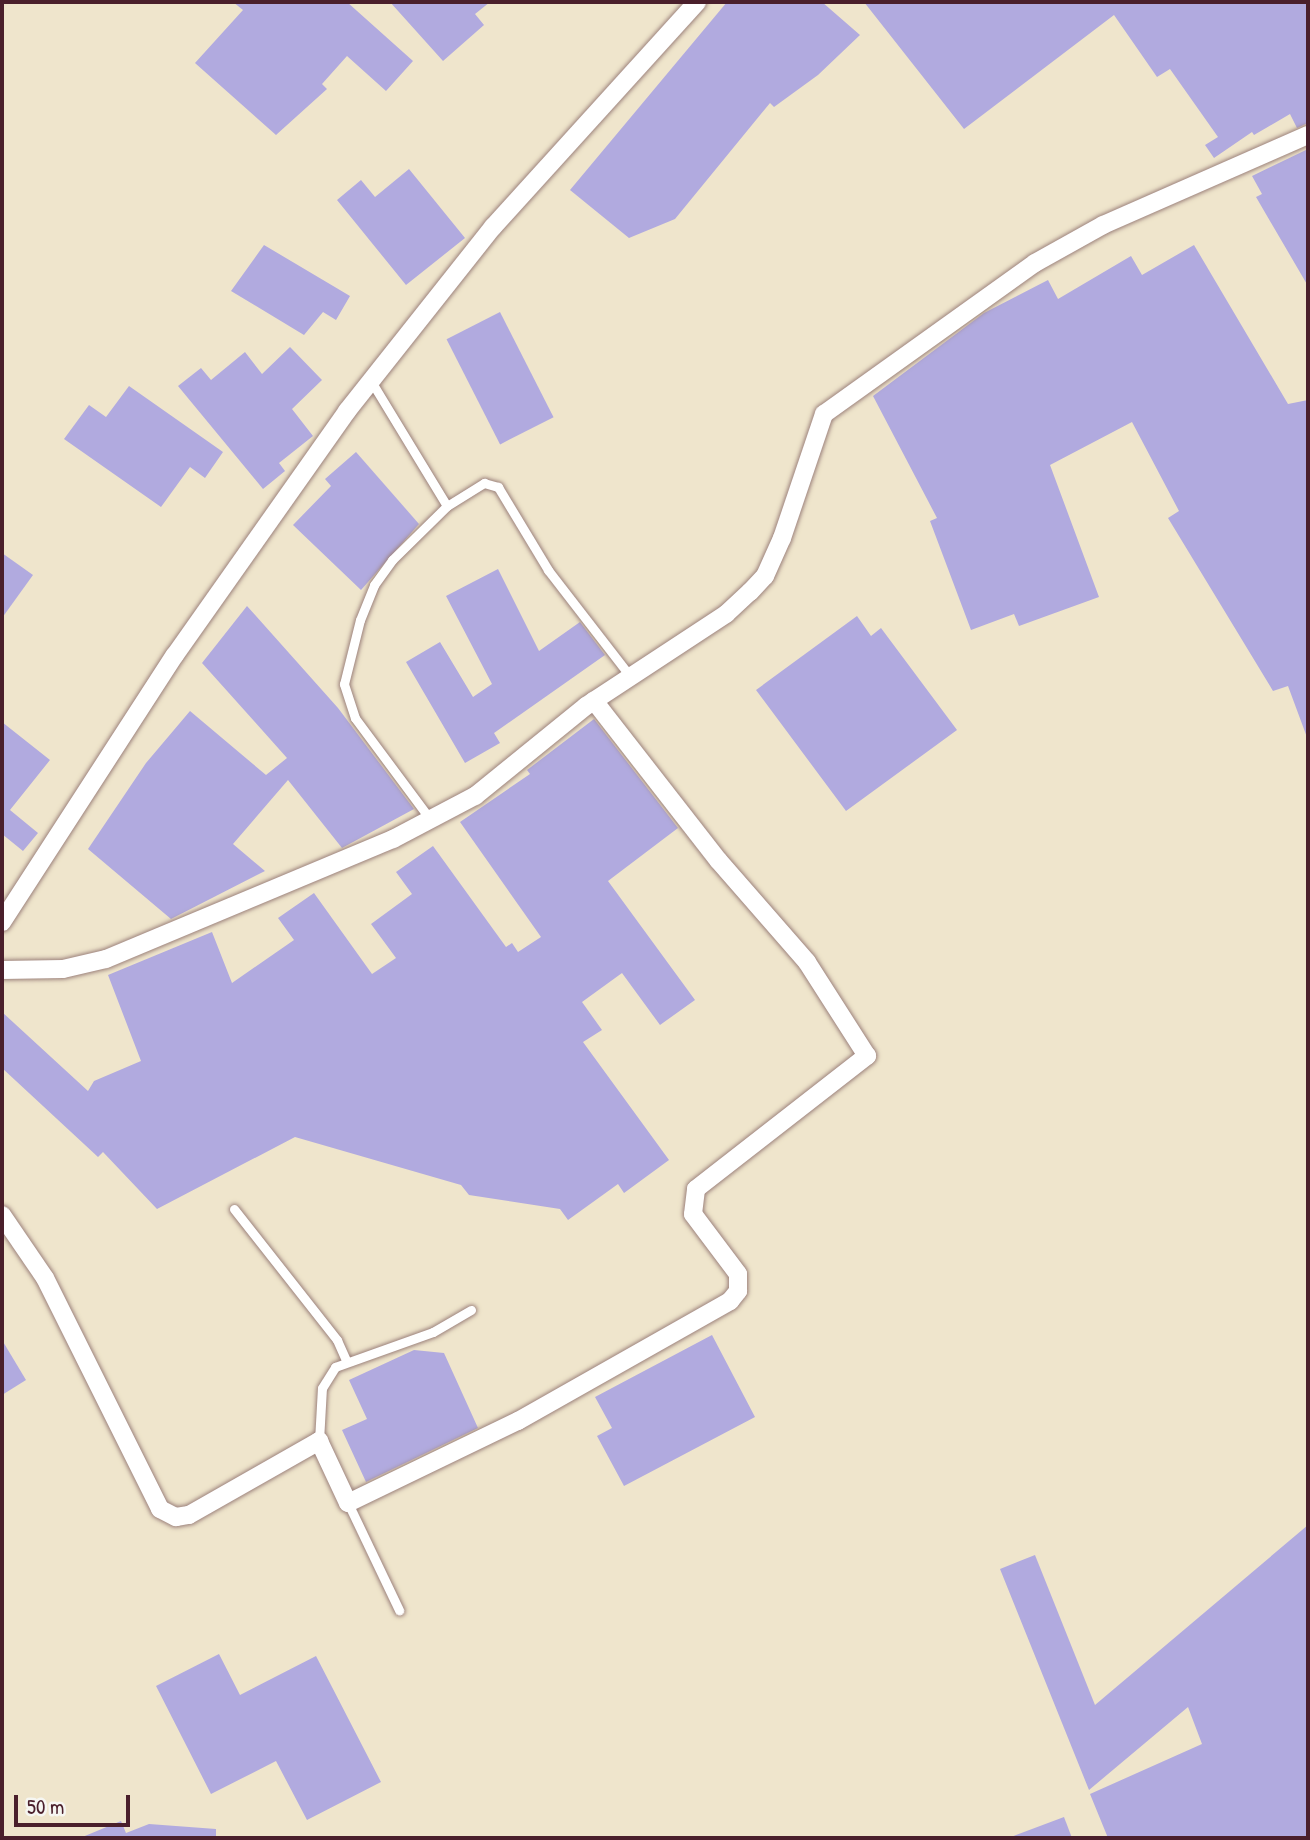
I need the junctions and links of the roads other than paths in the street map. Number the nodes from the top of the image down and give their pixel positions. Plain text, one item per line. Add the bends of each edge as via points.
1 (697, 2) edge
2 (1308, 135) edge
3 (372, 381) junction
4 (447, 506) junction
5 (630, 676) junction
6 (594, 701) junction
7 (430, 819) junction
8 (2, 922) edge
9 (2, 970) edge
10 (234, 1209) dead end
11 (2, 1215) edge
12 (471, 1310) dead end
13 (347, 1362) junction
14 (318, 1441) junction
15 (348, 1503) junction
16 (399, 1610) dead end

1 - 3 street via 493,227
2 - 5 street via 1103,225 1035,263 824,414 765,576 726,614
3 - 4 lane
3 - 8 street via 175,655
4 - 5 lane via 484,483 498,487 548,570
4 - 7 lane via 392,560 374,585 344,684 355,718
5 - 6 street
6 - 7 street via 475,796
6 - 15 street via 718,860 807,962 867,1056 696,1189 693,1214 738,1274 738,1291 730,1301 519,1421
7 - 9 street via 220,914 106,959 63,969
10 - 13 lane via 337,1340
11 - 14 street via 36,1260 165,1513 189,1515
12 - 13 lane via 433,1332
13 - 14 lane via 335,1367 322,1388
14 - 15 street
15 - 16 lane

